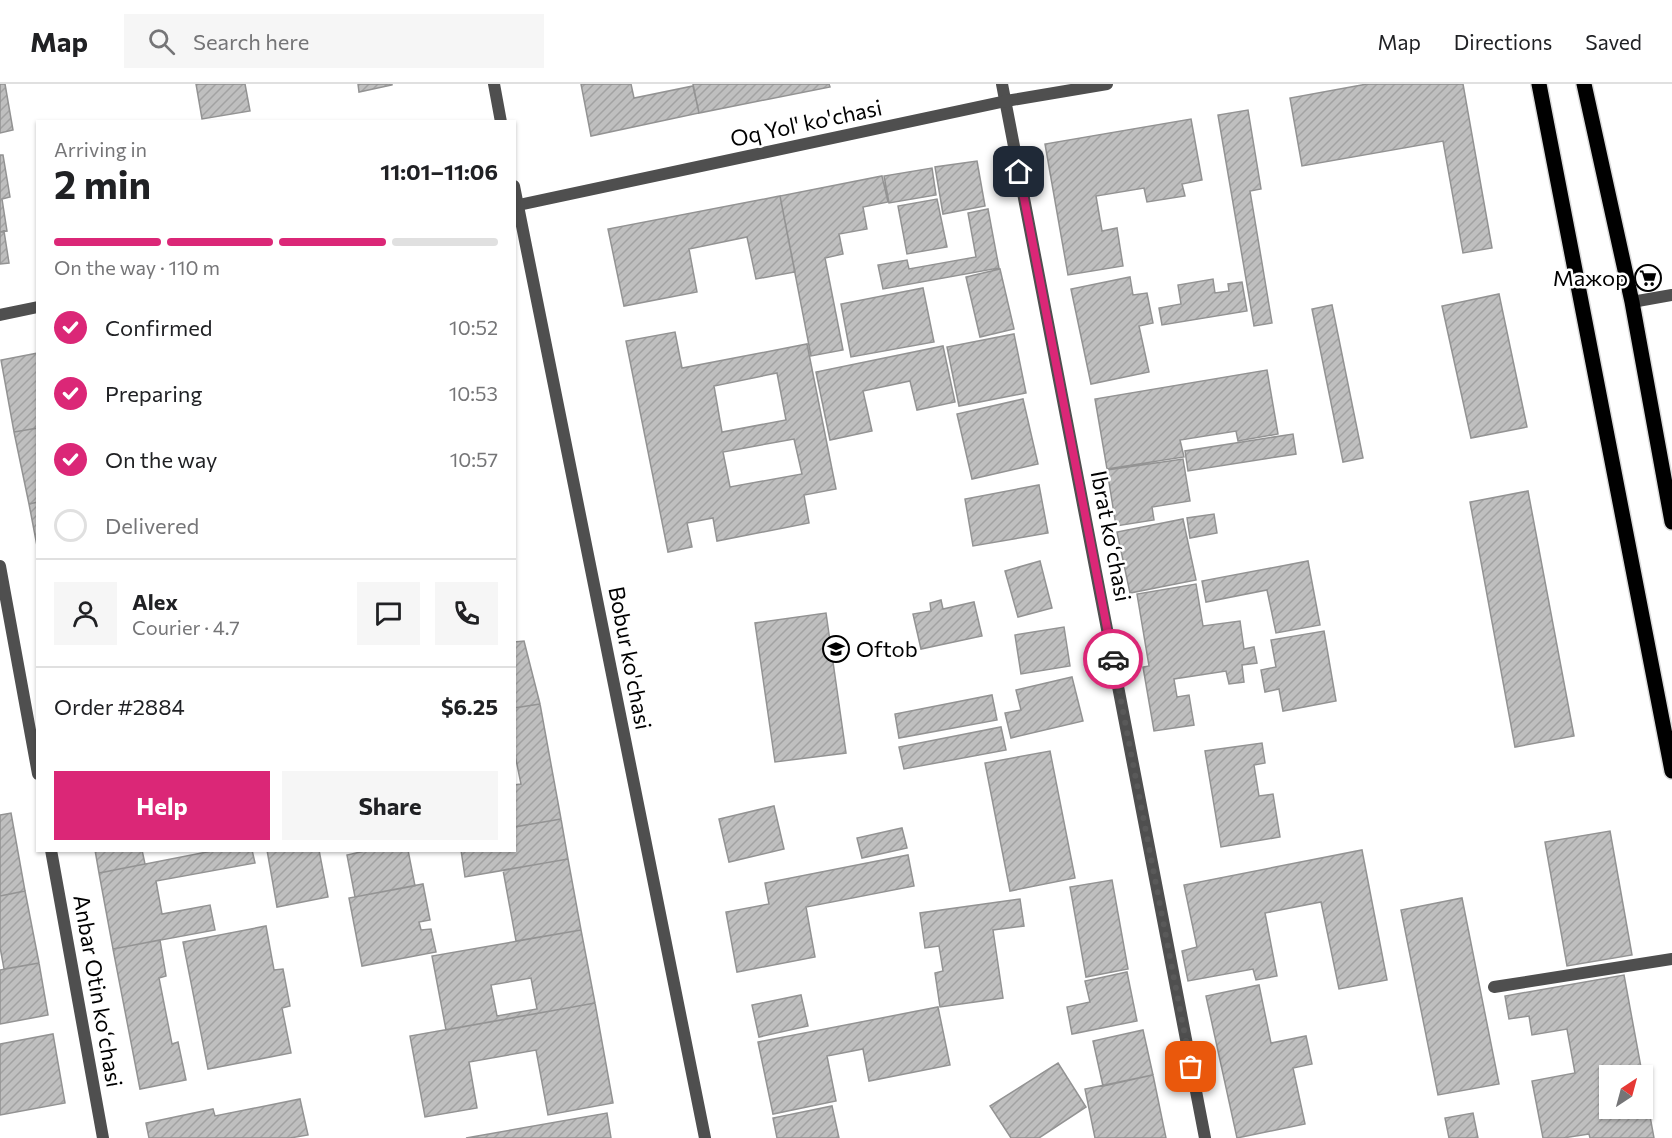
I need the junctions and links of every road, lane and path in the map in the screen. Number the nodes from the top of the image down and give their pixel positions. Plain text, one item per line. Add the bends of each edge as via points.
1 (494, 84) edge
2 (1002, 84) edge
3 (1107, 84) edge
4 (1539, 84) edge
5 (1584, 84) edge
6 (1006, 101) junction
7 (501, 120) edge
8 (517, 206) edge
9 (1672, 295) edge
10 (1632, 302) junction
11 (36, 307) edge
12 (0, 315) edge
13 (1672, 522) edge
14 (0, 566) edge
15 (36, 763) edge
16 (1672, 771) edge
17 (51, 852) edge
18 (1672, 959) edge
19 (1494, 987) dead end
20 (103, 1138) edge
21 (705, 1138) edge
22 (1204, 1138) edge

1 - 7 street
2 - 6 street, Ibrat koʻchasi
3 - 6 street, Oq Yol' ko'chasi
4 - 16 main road
5 - 10 main road
6 - 8 street, Oq Yol' ko'chasi
6 - 22 street, Ibrat koʻchasi
8 - 21 street, Bobur ko'chasi
9 - 10 street
10 - 13 main road
11 - 12 street
14 - 15 street
17 - 20 street, Anbar Otin koʻchasi
18 - 19 street

